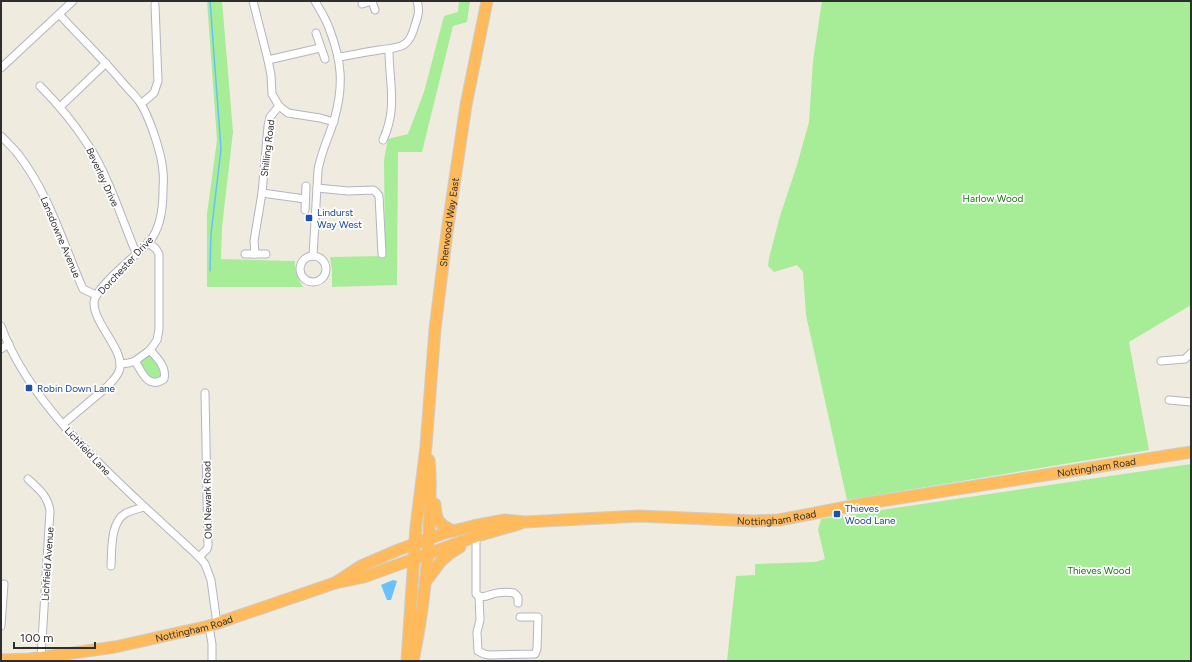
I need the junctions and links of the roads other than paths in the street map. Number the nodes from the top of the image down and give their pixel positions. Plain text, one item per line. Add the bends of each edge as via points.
1 (73, 1) edge
2 (253, 1) edge
3 (315, 1) edge
4 (372, 1) edge
5 (417, 1) edge
6 (487, 1) edge
7 (362, 4) dead end
8 (154, 10) dead end
9 (375, 10) dead end
10 (59, 14) junction
11 (316, 34) dead end
12 (320, 48) junction
13 (389, 50) junction
14 (339, 57) junction
15 (325, 59) dead end
16 (268, 60) junction
17 (106, 63) junction
18 (1, 68) edge
19 (40, 86) dead end
20 (141, 104) junction
21 (279, 106) junction
22 (60, 107) junction
23 (334, 122) junction
24 (1, 136) edge
25 (383, 140) dead end
26 (306, 186) dead end
27 (317, 188) junction
28 (262, 193) junction
29 (305, 199) junction
30 (305, 210) dead end
31 (148, 242) junction
32 (138, 252) junction
33 (245, 254) dead end
34 (255, 254) junction
35 (266, 254) dead end
36 (382, 254) dead end
37 (313, 256) dead end
38 (96, 295) junction
39 (1, 326) edge
40 (9, 344) junction
41 (1, 349) edge
42 (150, 350) junction
43 (1191, 353) edge
44 (135, 361) junction
45 (1160, 361) dead end
46 (120, 364) junction
47 (205, 393) dead end
48 (1170, 400) dead end
49 (1191, 402) edge
50 (63, 424) junction
51 (426, 446) junction
52 (1191, 452) edge
53 (28, 479) dead end
54 (430, 483) junction
55 (144, 506) junction
56 (453, 531) junction
57 (475, 531) junction
58 (421, 549) junction
59 (199, 557) junction
60 (111, 566) dead end
61 (426, 581) junction
62 (335, 583) junction
63 (4, 584) dead end
64 (480, 597) junction
65 (518, 603) dead end
66 (520, 618) dead end
67 (213, 625) junction
68 (1, 626) edge
69 (41, 657) junction
70 (1, 660) edge
71 (212, 661) edge
72 (407, 661) edge
73 (413, 661) edge

1 - 10 street
2 - 16 street, Shilling Road
3 - 14 street via 329,27
4 - 7 street
4 - 9 street
5 - 13 street via 418,14 409,40 402,46
6 - 51 highway, Sherwood Way East via 466,105 447,232 435,329
8 - 20 street via 158,86
10 - 17 street, Dorchester Drive
10 - 18 street
11 - 12 street
12 - 15 street
12 - 16 street
13 - 14 street
13 - 25 street via 392,93 390,132
14 - 23 street via 340,94
16 - 21 street, Shilling Road via 272,94
17 - 20 street, Dorchester Drive
17 - 22 street
19 - 22 street, Beverley Drive
20 - 31 street, Dorchester Drive via 150,123 163,172 160,219 155,234
21 - 23 street via 288,113 315,116
21 - 28 street, Shilling Road via 269,122
22 - 32 street, Beverley Drive via 89,146
23 - 27 street via 320,160
24 - 38 street, Lansdowne Avenue via 17,153 42,194 83,289
26 - 29 street
27 - 36 street via 376,192 379,196
27 - 37 street
28 - 29 street
28 - 34 street, Shilling Road via 254,241
29 - 30 street
31 - 32 street, Dorchester Drive
31 - 42 street via 159,254 159,329 157,340
32 - 38 street, Dorchester Drive
33 - 34 street
34 - 35 street
38 - 46 street, Dorchester Drive via 95,313 120,358
39 - 40 street, Lichfield Lane
40 - 41 street
40 - 50 street, Lichfield Lane via 24,371
42 - 44 street
42 - 44 street via 164,368 164,379 154,383 148,381
43 - 45 street via 1185,359
44 - 46 street
46 - 50 street via 120,371 115,379
47 - 59 street, Old Newark Road via 208,546
48 - 49 street
50 - 55 street, Lichfield Lane via 105,470
51 - 54 highway, Sherwood Way East
51 - 58 highway, Sherwood Way East via 421,479
52 - 57 highway, Nottingham Road via 862,504 779,520 741,521 639,516 525,522
53 - 69 street, Lichfield Avenue via 45,495 50,511
54 - 56 highway via 436,516 444,527
54 - 58 highway via 425,496
55 - 59 street, Lichfield Lane
55 - 60 street via 125,513 117,521
56 - 57 highway, Nottingham Road
56 - 58 highway, Nottingham Road
57 - 58 highway, Nottingham Road
57 - 61 highway via 445,557
57 - 64 street via 476,594
58 - 61 highway
58 - 62 highway, Nottingham Road via 364,577
58 - 62 highway, Nottingham Road via 361,566
58 - 72 highway via 408,635
59 - 67 street via 206,564 209,573
61 - 73 highway
62 - 67 highway, Nottingham Road
63 - 68 street
64 - 65 street via 514,592 518,597
64 - 66 street via 477,632 478,651 481,653 535,654 538,617
67 - 69 highway, Nottingham Road via 115,647
67 - 71 street
69 - 70 highway, Nottingham Road

